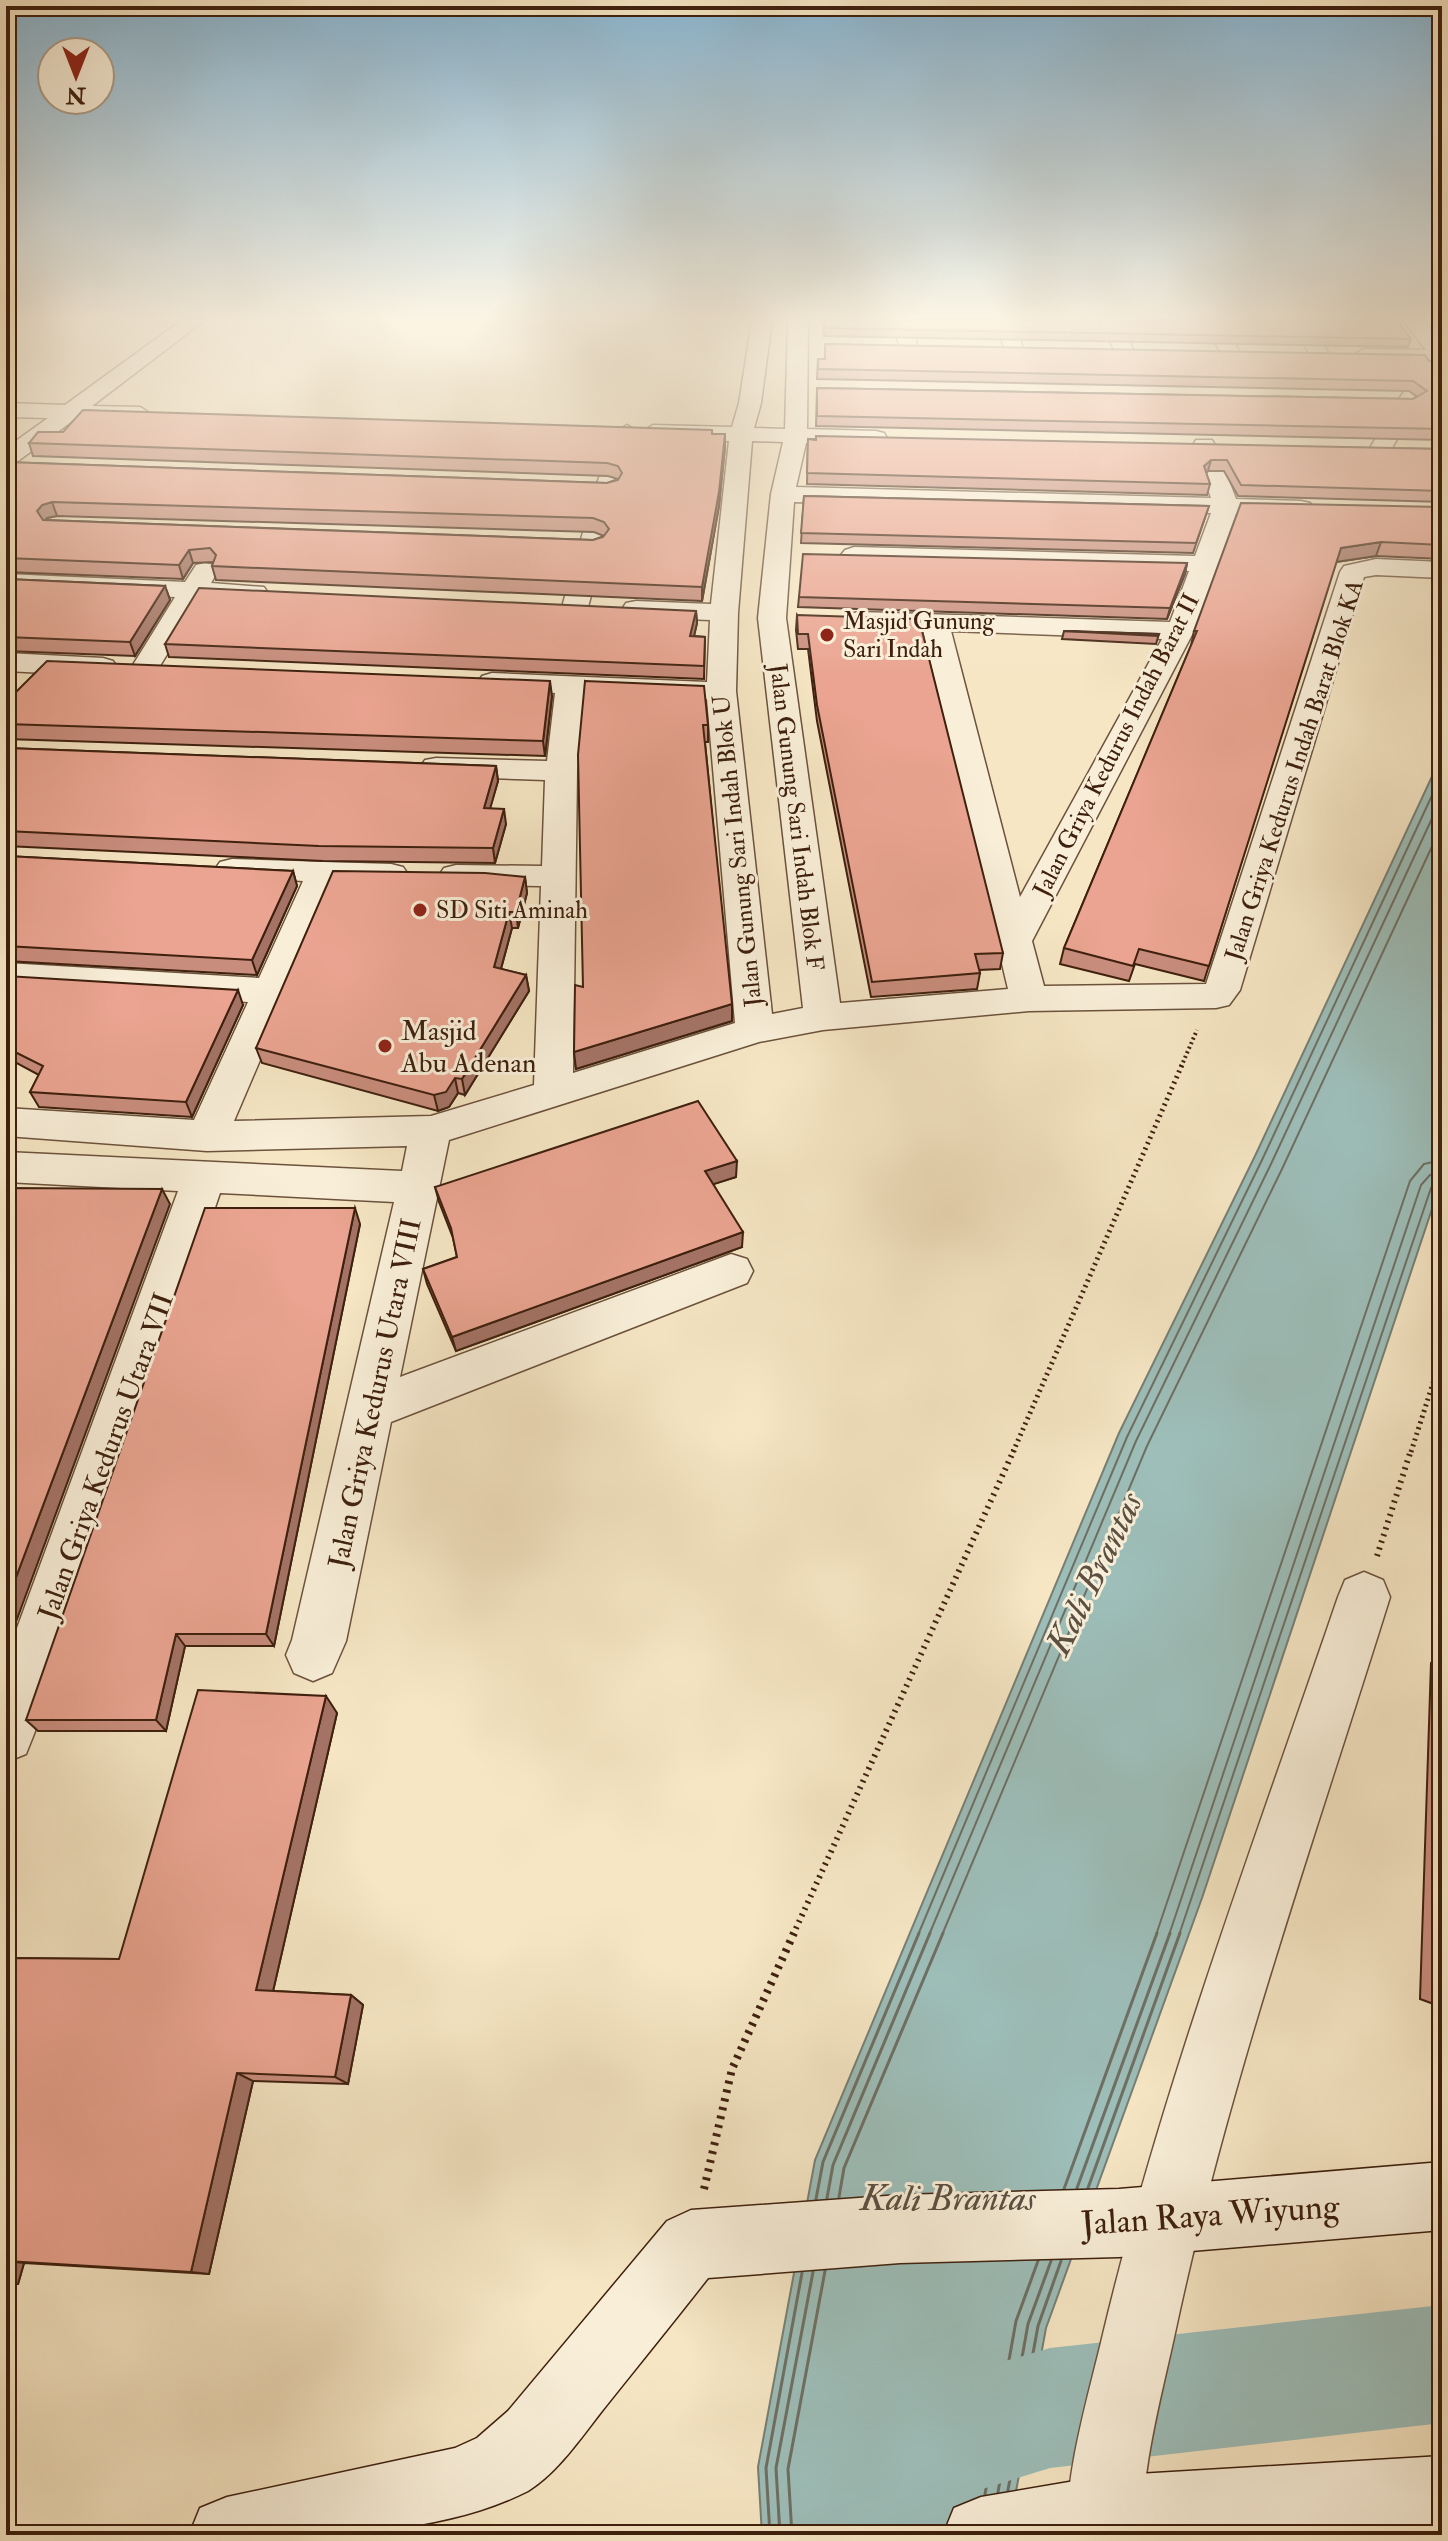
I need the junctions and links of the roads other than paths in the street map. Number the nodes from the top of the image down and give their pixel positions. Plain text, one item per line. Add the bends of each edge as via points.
1 (33, 439) edge
2 (618, 439) edge
3 (741, 439) edge
4 (795, 439) edge
5 (1386, 439) edge
6 (1208, 446) edge
7 (1352, 448) edge
8 (1381, 448) junction
9 (1412, 449) edge
10 (6, 459) edge
11 (6, 465) edge
12 (31, 466) edge
13 (577, 485) edge
14 (608, 486) junction
15 (783, 494) junction
16 (1226, 506) junction
17 (1319, 509) edge
18 (562, 541) edge
19 (594, 543) junction
20 (778, 553) junction
21 (215, 554) edge
22 (1207, 564) junction
23 (9, 570) edge
24 (1442, 570) edge
25 (192, 591) junction
26 (288, 595) edge
27 (543, 605) edge
28 (575, 607) junction
29 (724, 613) junction
30 (831, 619) edge
31 (935, 622) junction
32 (1180, 631) junction
33 (6, 662) edge
34 (43, 665) junction
35 (145, 668) junction
36 (177, 669) edge
37 (460, 681) edge
38 (570, 685) junction
39 (721, 691) junction
40 (15, 693) edge
41 (402, 765) edge
42 (561, 771) junction
43 (196, 867) edge
44 (323, 874) junction
45 (558, 876) junction
46 (1014, 941) junction
47 (6, 975) edge
48 (270, 991) junction
49 (1029, 999) junction
50 (823, 1017) junction
51 (755, 1030) junction
52 (553, 1093) junction
53 (6, 1122) edge
54 (431, 1131) junction
55 (206, 1157) junction
56 (6, 1167) edge
57 (418, 1187) junction
58 (731, 1271) dead end
59 (373, 1408) junction
60 (1364, 1597) road end
61 (313, 1655) dead end
62 (6, 1734) edge
63 (1442, 2196) edge
64 (1146, 2238) junction
65 (1442, 2494) edge
66 (1328, 2518) edge
67 (1060, 2526) edge
68 (227, 2535) edge

1 - 10 street
2 - 14 street
3 - 29 street, Jalan Gunung Sari Indah Blok U
4 - 15 street, Jalan Gunung Sari Indah Blok F
5 - 8 street
6 - 16 street
7 - 8 street
8 - 9 street
11 - 12 street
13 - 14 street
14 - 19 street
15 - 16 street
15 - 20 street, Jalan Gunung Sari Indah Blok F
16 - 17 street
16 - 22 street, Jalan Griya Kedurus Indah Barat II
18 - 19 street
19 - 28 street
20 - 22 street
20 - 50 street, Jalan Gunung Sari Indah Blok F
21 - 25 street
22 - 32 street, Jalan Griya Kedurus Indah Barat II
23 - 25 street
24 - 49 street, Jalan Griya Kedurus Indah Barat Blok KA via 1376,567 1353,572 1222,990 1211,998
25 - 26 street
25 - 35 street
27 - 28 street
28 - 29 street
29 - 39 street, Jalan Gunung Sari Indah Blok U
30 - 31 street
31 - 32 street
31 - 46 street
32 - 46 street, Jalan Griya Kedurus Indah Barat II
33 - 34 street
34 - 35 street
34 - 40 street
35 - 36 street
37 - 38 street
38 - 39 street
38 - 42 street
39 - 51 street, Jalan Gunung Sari Indah Blok U
41 - 42 street
42 - 45 street
43 - 44 street
44 - 45 street
44 - 48 street, Jalan Griya Kedurus Utara VII
45 - 52 street
46 - 49 street
47 - 48 street
48 - 55 street, Jalan Griya Kedurus Utara VII
49 - 50 street
50 - 51 street
51 - 52 street
52 - 54 street
53 - 55 street
54 - 55 street
54 - 57 street, Jalan Griya Kedurus Utara VIII
55 - 56 street
55 - 57 street
55 - 62 street, Jalan Griya Kedurus Utara VII
57 - 59 street, Jalan Griya Kedurus Utara VIII
58 - 59 street
59 - 61 street, Jalan Griya Kedurus Utara VIII
60 - 64 street via 1217,2048
63 - 64 street, Jalan Raya Wiyung
64 - 67 street via 1122,2409
64 - 68 street, Jalan Raya Wiyung via 900,2229 725,2243 503,2464 463,2484
65 - 66 street
66 - 67 street

